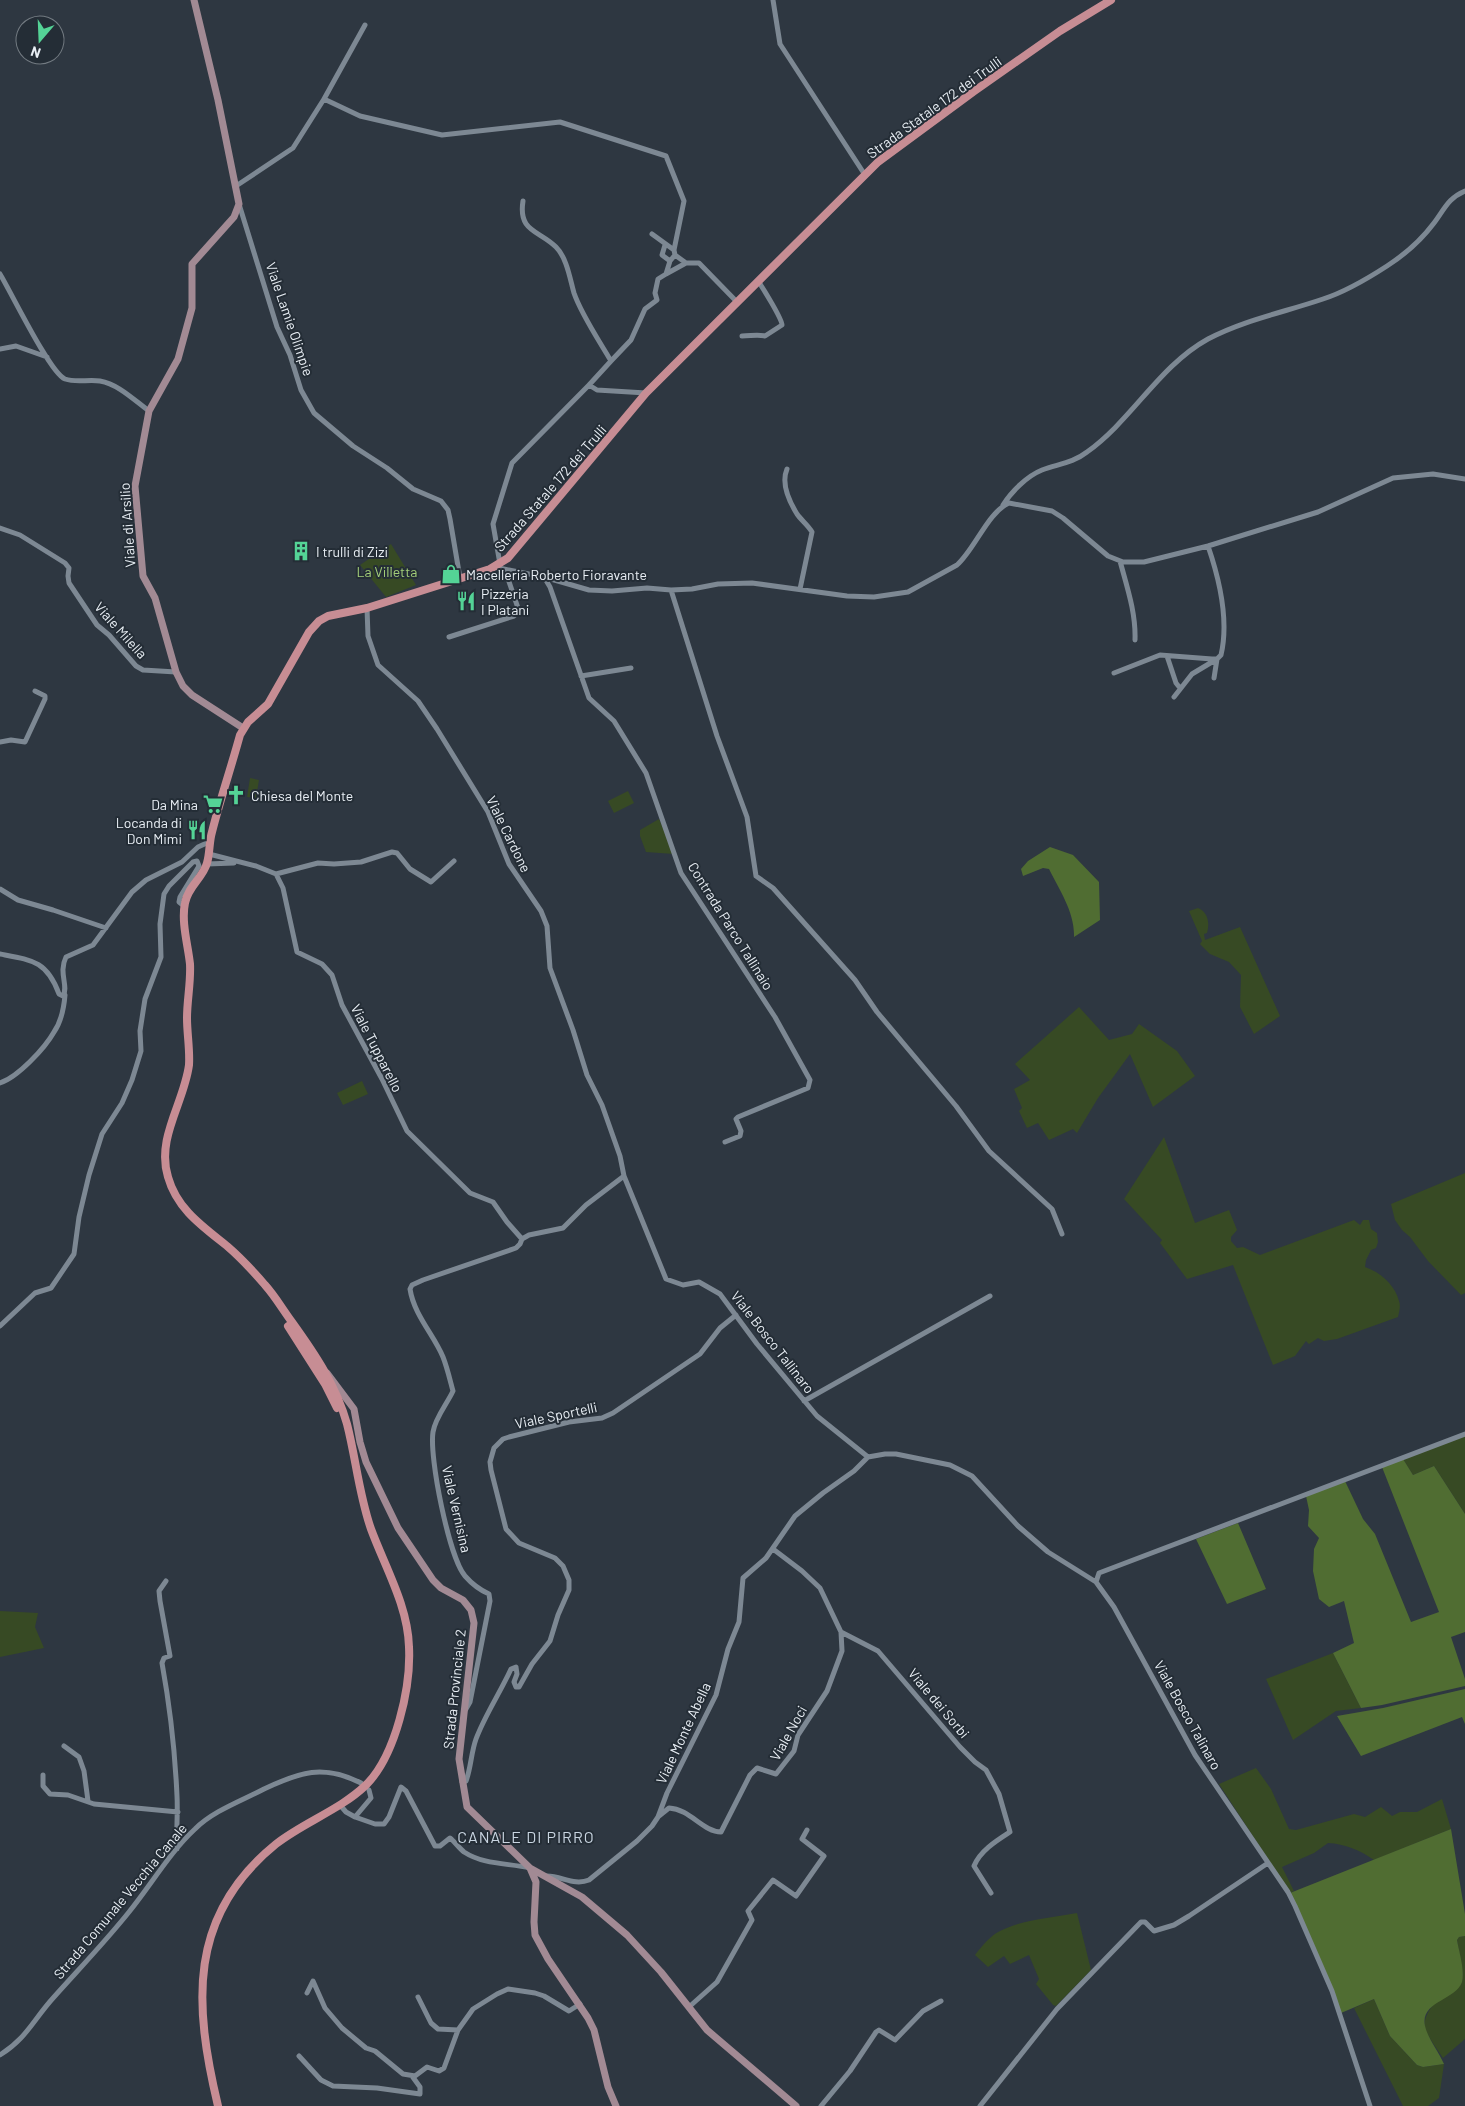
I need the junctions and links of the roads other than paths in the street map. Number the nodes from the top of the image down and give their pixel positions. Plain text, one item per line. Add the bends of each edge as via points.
1 (194, 0) edge
2 (773, 0) edge
3 (1111, 0) edge
4 (365, 25) dead end
5 (324, 99) junction
6 (865, 175) junction
7 (236, 186) junction
8 (1465, 191) edge
9 (524, 201) dead end
10 (239, 204) junction
11 (652, 234) dead end
12 (665, 245) junction
13 (674, 253) junction
14 (670, 262) junction
15 (686, 263) junction
16 (0, 274) edge
17 (666, 274) junction
18 (758, 281) junction
19 (737, 302) junction
20 (742, 336) dead end
21 (0, 349) edge
22 (46, 357) junction
23 (611, 361) junction
24 (589, 385) junction
25 (646, 393) junction
26 (149, 411) junction
27 (787, 469) dead end
28 (1465, 479) edge
29 (1002, 505) junction
30 (0, 528) edge
31 (1208, 546) junction
32 (1120, 561) junction
33 (500, 567) junction
34 (544, 577) junction
35 (460, 578) junction
36 (800, 589) junction
37 (671, 590) junction
38 (367, 608) junction
39 (449, 637) dead end
40 (1135, 640) dead end
41 (1167, 656) junction
42 (1217, 659) junction
43 (631, 668) dead end
44 (176, 672) junction
45 (1114, 673) dead end
46 (581, 676) junction
47 (1214, 678) dead end
48 (1180, 688) junction
49 (35, 691) dead end
50 (1174, 697) dead end
51 (243, 728) junction
52 (0, 742) edge
53 (209, 842) junction
54 (209, 854) junction
55 (454, 861) dead end
56 (240, 863) junction
57 (207, 864) junction
58 (276, 874) junction
59 (0, 889) edge
60 (184, 906) junction
61 (106, 928) junction
62 (0, 954) edge
63 (65, 993) junction
64 (0, 1083) edge
65 (725, 1142) dead end
66 (624, 1176) junction
67 (1062, 1234) dead end
68 (522, 1239) junction
69 (258, 1277) junction
70 (990, 1296) dead end
71 (736, 1315) junction
72 (0, 1326) edge
73 (326, 1371) junction
74 (804, 1401) junction
75 (349, 1403) junction
76 (342, 1408) junction
77 (356, 1413) junction
78 (1465, 1434) edge
79 (868, 1457) junction
80 (773, 1549) junction
81 (166, 1581) dead end
82 (1096, 1582) junction
83 (841, 1632) junction
84 (464, 1713) junction
85 (64, 1746) dead end
86 (43, 1775) dead end
87 (462, 1782) junction
88 (361, 1783) dead end
89 (368, 1790) dead end
90 (88, 1801) junction
91 (340, 1805) junction
92 (178, 1812) junction
93 (355, 1817) junction
94 (658, 1817) junction
95 (807, 1830) dead end
96 (177, 1850) junction
97 (1268, 1863) junction
98 (530, 1868) junction
99 (547, 1876) junction
100 (991, 1893) dead end
101 (307, 1993) dead end
102 (418, 1997) dead end
103 (941, 2001) dead end
104 (580, 2003) junction
105 (689, 2007) junction
106 (458, 2030) junction
107 (0, 2055) edge
108 (299, 2056) dead end
109 (412, 2076) junction
110 (218, 2106) edge
111 (616, 2106) edge
112 (796, 2106) edge
113 (821, 2106) edge
114 (980, 2106) edge
115 (1370, 2106) edge

1 - 7 street, Viale Lamie Olimpie
2 - 6 street via 780,44
3 - 6 main road, Strada Statale 172 dei Trulli via 973,92
4 - 5 street
5 - 7 street via 293,148
5 - 13 street via 360,116 442,135 560,122 666,156 684,201
6 - 18 main road, Strada Statale 172 dei Trulli
7 - 10 street, Viale Lamie Olimpie
8 - 29 street via 1453,197 1412,246 1387,266 1353,286 1208,339 1161,376 1090,451 1076,461 1040,471
9 - 23 street via 522,208 526,225 556,247 594,334
10 - 26 street, Viale di Arsilio via 234,217 192,264 192,308 178,359
10 - 35 street, Viale Lamie Olimpie via 277,327 301,390 314,413 413,489 441,501 450,518
11 - 12 street
12 - 13 street
12 - 14 street via 662,255
13 - 14 street
13 - 15 street
14 - 17 street
15 - 17 street
15 - 19 street via 699,263
16 - 22 street
17 - 23 street via 658,279 657,300 645,309 631,340
18 - 19 main road, Strada Statale 172 dei Trulli
18 - 20 street via 782,318 782,326 766,336
19 - 25 main road, Strada Statale 172 dei Trulli
21 - 22 street via 16,346
22 - 26 street via 63,378 113,384
23 - 24 street
24 - 25 street via 597,390
24 - 33 street via 512,463 493,524
25 - 33 main road, Strada Statale 172 dei Trulli
26 - 44 street, Viale di Arsilio via 135,486 138,530 143,576 155,598
27 - 36 street via 783,477 786,489 797,514 812,532
28 - 31 street via 1427,474 1393,478 1318,512
29 - 32 street via 1014,502 1052,511 1108,556
29 - 36 street via 957,565 908,592 874,597
30 - 44 street, Viale Milella via 20,535 65,563 69,568 69,583 97,625 136,666 143,670
31 - 32 street via 1144,562
31 - 42 street via 1220,581 1222,650
32 - 40 street via 1136,626
33 - 34 street
33 - 35 main road, Strada Statale 172 dei Trulli
33 - 39 street via 517,612 514,616
34 - 37 street via 589,590
34 - 46 street, Contrada Parco Tallinaio
35 - 38 main road, Strada Statale 172 dei Trulli
36 - 37 street via 752,583
37 - 67 street via 717,736 747,817 756,876 773,888 855,980 876,1012 990,1150 1052,1209
38 - 51 main road, Strada Statale 172 dei Trulli via 328,616 312,626 268,704
38 - 66 street, Viale Cardone via 368,636 378,665 418,701 437,729 488,812 509,864 541,911 547,926 550,968 587,1075 602,1105
41 - 42 street
41 - 45 street via 1152,658
41 - 48 street
42 - 47 street
42 - 48 street via 1192,674
43 - 46 street
44 - 51 street, Viale di Arsilio via 192,695
46 - 65 street, Contrada Parco Tallinaio via 589,698 618,727 646,773 681,873 775,1017 810,1080 808,1088 738,1117 740,1136
48 - 50 street
49 - 52 street via 45,699 25,742
51 - 53 main road, Strada Statale 172 dei Trulli
53 - 54 main road, Strada Statale 172 dei Trulli
53 - 61 street via 198,847 182,862 146,880 127,898
54 - 56 street
54 - 57 main road, Strada Statale 172 dei Trulli
55 - 58 street via 431,882 392,852 361,862 318,863
56 - 57 street
56 - 58 street
57 - 60 main road, Strada Statale 172 dei Trulli via 193,884
58 - 68 street, Viale Tupparello via 283,888 297,952 322,964 332,975 342,1005 407,1132 470,1192 494,1202
59 - 61 street via 18,900
60 - 69 main road, Strada Statale 172 dei Trulli via 190,965 188,1067 166,1139 166,1173 183,1207
60 - 72 street via 180,897 198,866 197,861 164,894 160,924 161,957 145,999 140,1031 141,1051 122,1103 102,1134 79,1217 74,1254 51,1288 34,1293
61 - 63 street via 93,944 66,957 62,967
62 - 63 street via 35,961 49,974 59,994 63,996
63 - 64 street via 64,1007 54,1032 20,1070
66 - 68 street via 562,1228
66 - 71 street, Viale Bosco Tallinaro via 666,1279 683,1285 699,1282 720,1294
68 - 84 street, Viale Vernisina via 516,1248 502,1254 412,1285 411,1293 428,1333 443,1356 453,1391 436,1422 432,1437 434,1469 453,1552 464,1575 489,1594 490,1601 470,1702
69 - 73 main road, Strada Statale 172 dei Trulli
69 - 76 main road, Strada Statale 172 dei Trulli via 337,1408
70 - 74 street
71 - 74 street, Viale Bosco Tallinaro
71 - 87 street, Viale Sportelli via 720,1328 700,1354 613,1413 509,1437 494,1448 491,1470 506,1529 519,1543 556,1558 569,1580 569,1590 550,1641 518,1687 514,1685 516,1667 511,1669 480,1730 468,1776
73 - 75 street, Strada Provinciale 2
73 - 76 main road, Strada Statale 172 dei Trulli
74 - 79 street, Viale Bosco Tallinaro via 817,1416
75 - 76 street
75 - 77 street, Strada Provinciale 2
76 - 77 street
76 - 91 main road, Strada Statale 172 dei Trulli via 363,1504 405,1618 409,1655 404,1695 387,1755 366,1785
77 - 84 street, Strada Provinciale 2 via 366,1462 398,1528 433,1580 463,1600 471,1610 474,1623
78 - 82 street via 1099,1573
79 - 80 street, Viale Monte Abella via 796,1516
79 - 82 street, Viale Bosco Talinaro via 896,1454 950,1465 972,1476 1018,1526 1048,1552
80 - 83 street via 820,1588
80 - 94 street, Viale Monte Abella via 743,1578 739,1622 716,1696
81 - 92 street via 159,1591 170,1656 162,1663
82 - 97 street, Viale Bosco Talinaro via 1114,1607 1195,1755
83 - 94 street, Viale Noci via 842,1651 827,1691 798,1735 794,1751 776,1774 757,1768 750,1775 721,1832 710,1829 677,1808 669,1808
83 - 100 street, Viale dei Sorbi via 878,1651 960,1747 986,1770 999,1794 1010,1832 976,1859 974,1866
84 - 87 street, Strada Provinciale 2 via 459,1759
85 - 90 street via 79,1757
86 - 90 street via 44,1786 50,1794
87 - 98 street, Strada Provinciale 2 via 467,1807
88 - 96 street, Strada Comunale Vecchia Canale via 322,1771 290,1777 208,1819
89 - 93 street via 371,1798
90 - 92 street
91 - 93 street
91 - 110 main road, Strada Statale 172 dei Trulli via 292,1832 265,1854 250,1869 220,1913 206,1959 201,2010
92 - 96 street
93 - 98 street via 384,1824 401,1787 435,1846 450,1838 464,1852 501,1865
94 - 99 street, Viale Monte Abella via 640,1837 589,1880 577,1882
95 - 105 street via 802,1839 824,1856 796,1896 773,1880 748,1911 752,1920 717,1982
96 - 107 street, Strada Comunale Vecchia Canale via 128,1913 50,2001 30,2030
97 - 114 street via 1174,1924 1154,1931 1141,1922 1057,2009
97 - 115 street, Viale Bosco Talinaro via 1295,1906 1332,1991
98 - 99 street
98 - 104 street via 536,1882 535,1935
99 - 105 street via 582,1897 627,1935
101 - 109 street via 313,1980 325,2008 342,2028 403,2074
102 - 106 street via 438,2029
103 - 113 street via 923,2011 895,2040 879,2030 876,2032
104 - 106 street via 569,2011 544,1996 508,1989 473,2009
104 - 111 street via 594,2030
105 - 112 street via 707,2030
106 - 109 street via 444,2068 439,2071 427,2067
108 - 109 street via 321,2080 333,2086 420,2094 420,2087

